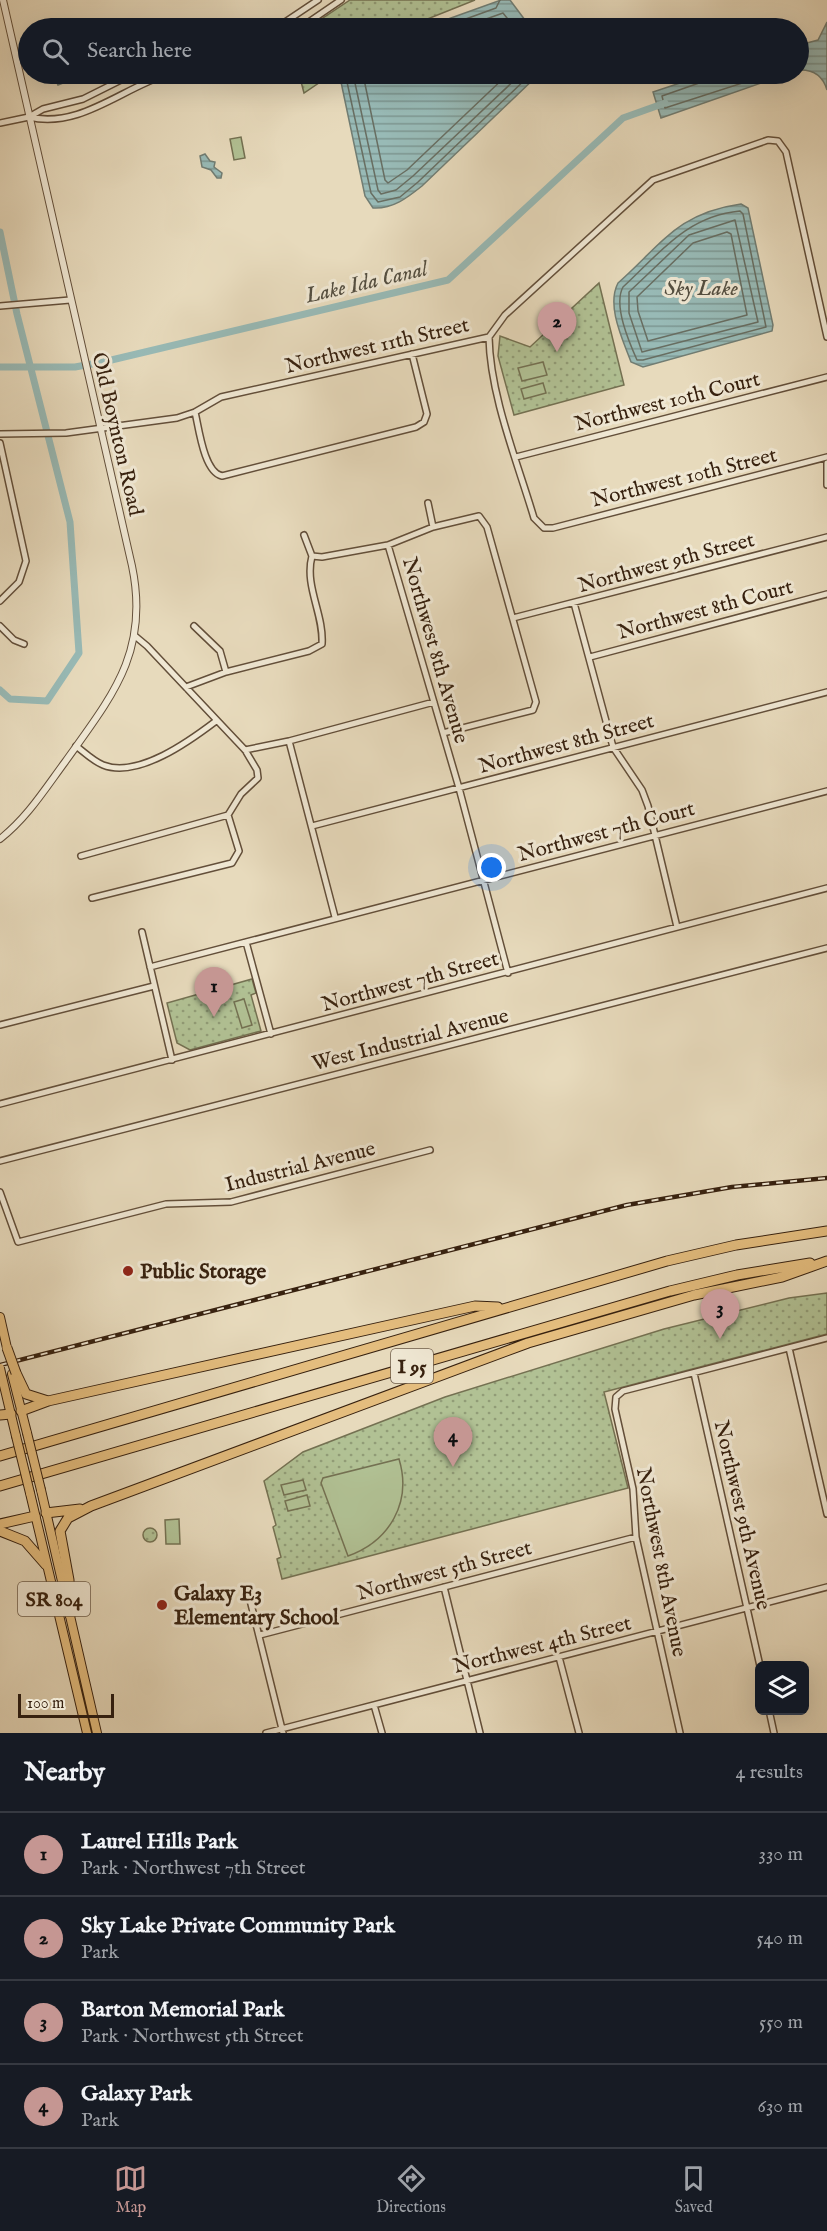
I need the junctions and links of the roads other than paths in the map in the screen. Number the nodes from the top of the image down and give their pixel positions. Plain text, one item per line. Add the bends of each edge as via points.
1 (3, 0) edge
2 (318, 0) edge
3 (341, 0) edge
4 (291, 18) edge
5 (315, 18) edge
6 (18, 68) edge
7 (22, 84) edge
8 (114, 84) edge
9 (146, 84) edge
10 (29, 117) junction
11 (0, 123) edge
12 (70, 300) junction
13 (2, 305) edge
14 (489, 336) junction
15 (827, 337) edge
16 (412, 354) junction
17 (827, 377) edge
18 (195, 412) junction
19 (100, 428) junction
20 (0, 434) edge
21 (0, 443) edge
22 (516, 457) junction
23 (827, 458) edge
24 (827, 463) edge
25 (827, 485) edge
26 (428, 503) dead end
27 (434, 527) junction
28 (304, 535) dead end
29 (827, 537) edge
30 (388, 544) junction
31 (312, 556) junction
32 (827, 594) edge
33 (0, 601) edge
34 (574, 603) junction
35 (513, 618) junction
36 (0, 626) edge
37 (194, 626) dead end
38 (135, 636) junction
39 (24, 644) dead end
40 (590, 657) junction
41 (226, 672) junction
42 (186, 687) junction
43 (827, 692) edge
44 (434, 702) junction
45 (216, 721) junction
46 (443, 733) junction
47 (289, 741) junction
48 (76, 746) junction
49 (614, 747) junction
50 (245, 750) junction
51 (459, 788) junction
52 (827, 791) edge
53 (228, 815) junction
54 (312, 826) junction
55 (654, 836) junction
56 (0, 839) edge
57 (81, 855) dead end
58 (483, 881) junction
59 (827, 888) edge
60 (92, 898) dead end
61 (335, 917) junction
62 (677, 927) junction
63 (142, 932) dead end
64 (246, 942) junction
65 (827, 948) edge
66 (150, 967) junction
67 (508, 973) junction
68 (154, 986) junction
69 (0, 1025) edge
70 (271, 1034) junction
71 (172, 1060) junction
72 (0, 1104) edge
73 (430, 1150) dead end
74 (0, 1161) edge
75 (0, 1192) edge
76 (827, 1231) edge
77 (827, 1261) edge
78 (507, 1308) junction
79 (0, 1317) edge
80 (827, 1338) edge
81 (7, 1348) joint
82 (789, 1348) junction
83 (1, 1372) edge
84 (694, 1372) junction
85 (14, 1373) junction
86 (48, 1401) junction
87 (16, 1413) junction
88 (0, 1415) edge
89 (0, 1456) edge
90 (0, 1486) edge
91 (91, 1506) junction
92 (46, 1513) junction
93 (827, 1514) edge
94 (34, 1516) junction
95 (0, 1524) edge
96 (0, 1531) edge
97 (636, 1537) junction
98 (46, 1565) junction
99 (444, 1587) junction
100 (827, 1587) edge
101 (249, 1596) dead end
102 (747, 1609) junction
103 (70, 1615) junction
104 (657, 1632) junction
105 (260, 1635) junction
106 (559, 1657) junction
107 (759, 1661) edge
108 (467, 1681) junction
109 (374, 1705) junction
110 (80, 1706) junction
111 (770, 1715) edge
112 (282, 1731) edge
113 (87, 1733) edge
114 (93, 1733) edge
115 (97, 1733) edge
116 (266, 1733) edge
117 (382, 1733) edge
118 (480, 1733) edge
119 (579, 1733) edge
120 (680, 1733) edge
121 (774, 1733) edge

1 - 6 street, Old Boynton Road
2 - 4 street
3 - 5 street
7 - 10 street, Old Boynton Road
8 - 10 street
9 - 10 street via 86,111 46,121
10 - 11 street
10 - 12 street, Old Boynton Road
12 - 13 street
12 - 19 street, Old Boynton Road
14 - 15 street, Northwest 11th Street via 505,315 652,180 768,140 778,141 786,152
14 - 16 street, Northwest 11th Street
14 - 22 street via 490,362
16 - 18 street, Northwest 11th Street via 221,397
16 - 18 street via 427,414 416,427 217,475 209,464
17 - 22 street, Northwest 10th Court
18 - 19 street, Northwest 11th Street
19 - 20 street, Northwest 11th Street
19 - 38 street, Old Boynton Road via 134,577
21 - 33 street via 26,561 20,582
22 - 23 street, Northwest 10th Street via 534,518 548,529
24 - 25 street
26 - 27 street
27 - 30 street
27 - 35 street via 479,516 487,527
28 - 31 street
29 - 34 street, Northwest 9th Street
30 - 31 street
30 - 44 street, Northwest 8th Avenue
31 - 41 street via 308,571 323,632 322,645
32 - 40 street, Northwest 8th Court
34 - 35 street, Northwest 9th Street
34 - 40 street
35 - 46 street via 535,707
36 - 39 street
37 - 41 street via 220,651
38 - 42 street
38 - 48 street, Old Boynton Road via 115,692
40 - 49 street
41 - 42 street
42 - 45 street
43 - 49 street, Northwest 8th Street
44 - 46 street, Northwest 8th Avenue
44 - 47 street
45 - 48 street via 171,753 125,766 103,765
45 - 50 street
46 - 51 street, Northwest 8th Avenue
47 - 50 street
47 - 54 street
48 - 56 street, Old Boynton Road via 28,811
49 - 51 street, Northwest 8th Street
49 - 55 street via 642,790
50 - 53 street via 258,778 241,794
51 - 54 street, Northwest 8th Street
51 - 58 street, Northwest 8th Avenue
52 - 55 street, Northwest 7th Court
53 - 57 street
53 - 60 street via 238,851 232,863
54 - 61 street
55 - 58 street, Northwest 7th Court
55 - 62 street
58 - 61 street, Northwest 7th Court
58 - 67 street, Northwest 8th Avenue
59 - 62 street, Northwest 7th Street
61 - 64 street, Northwest 7th Court
62 - 67 street, Northwest 7th Street
63 - 66 street
64 - 66 street, Northwest 7th Court
64 - 70 street
65 - 74 street, West Industrial Avenue
66 - 68 street
67 - 70 street, Northwest 7th Street
68 - 69 street
68 - 71 street
70 - 71 street, Northwest 7th Street
71 - 72 street, Northwest 7th Street
73 - 75 street, Industrial Avenue via 231,1202 166,1204 18,1242
76 - 78 highway, I 95 via 690,1255
77 - 90 highway, I 95 via 760,1270 658,1294
77 - 91 highway via 782,1277 694,1295 528,1343
78 - 86 highway via 475,1306
78 - 89 highway, I 95
79 - 81 main road
80 - 82 street
81 - 85 highway, bridge
82 - 84 street
82 - 93 street
83 - 87 main road, SR 804
84 - 97 street, Northwest 8th Avenue via 623,1391 615,1397 633,1489
84 - 102 street, Northwest 9th Avenue
85 - 86 highway via 26,1394
85 - 87 main road, SR 804
86 - 87 highway
87 - 88 highway
87 - 92 main road, SR 804, bridge via 27,1433
87 - 94 main road, SR 804, bridge via 16,1436
91 - 92 highway
91 - 103 highway via 69,1518 60,1531 69,1580
92 - 94 main road
92 - 103 main road, SR 804
94 - 95 highway
94 - 98 main road, SR 804
96 - 98 highway via 25,1541
97 - 99 street, Northwest 5th Street
97 - 104 street, Northwest 8th Avenue
98 - 110 main road, SR 804
99 - 105 street, Northwest 5th Street
99 - 108 street
100 - 102 street, Northwest 4th Street
101 - 105 street
102 - 104 street, Northwest 4th Street
102 - 107 street, Northwest 9th Avenue
103 - 115 main road, SR 804
104 - 106 street, Northwest 4th Street
104 - 120 street, Northwest 8th Avenue
105 - 112 street
106 - 108 street, Northwest 4th Street
106 - 119 street
108 - 109 street, Northwest 4th Street
108 - 118 street
109 - 112 street, Northwest 4th Street
109 - 117 street
110 - 113 main road, SR 804
110 - 114 main road
111 - 121 street
112 - 116 street, Northwest 4th Street

